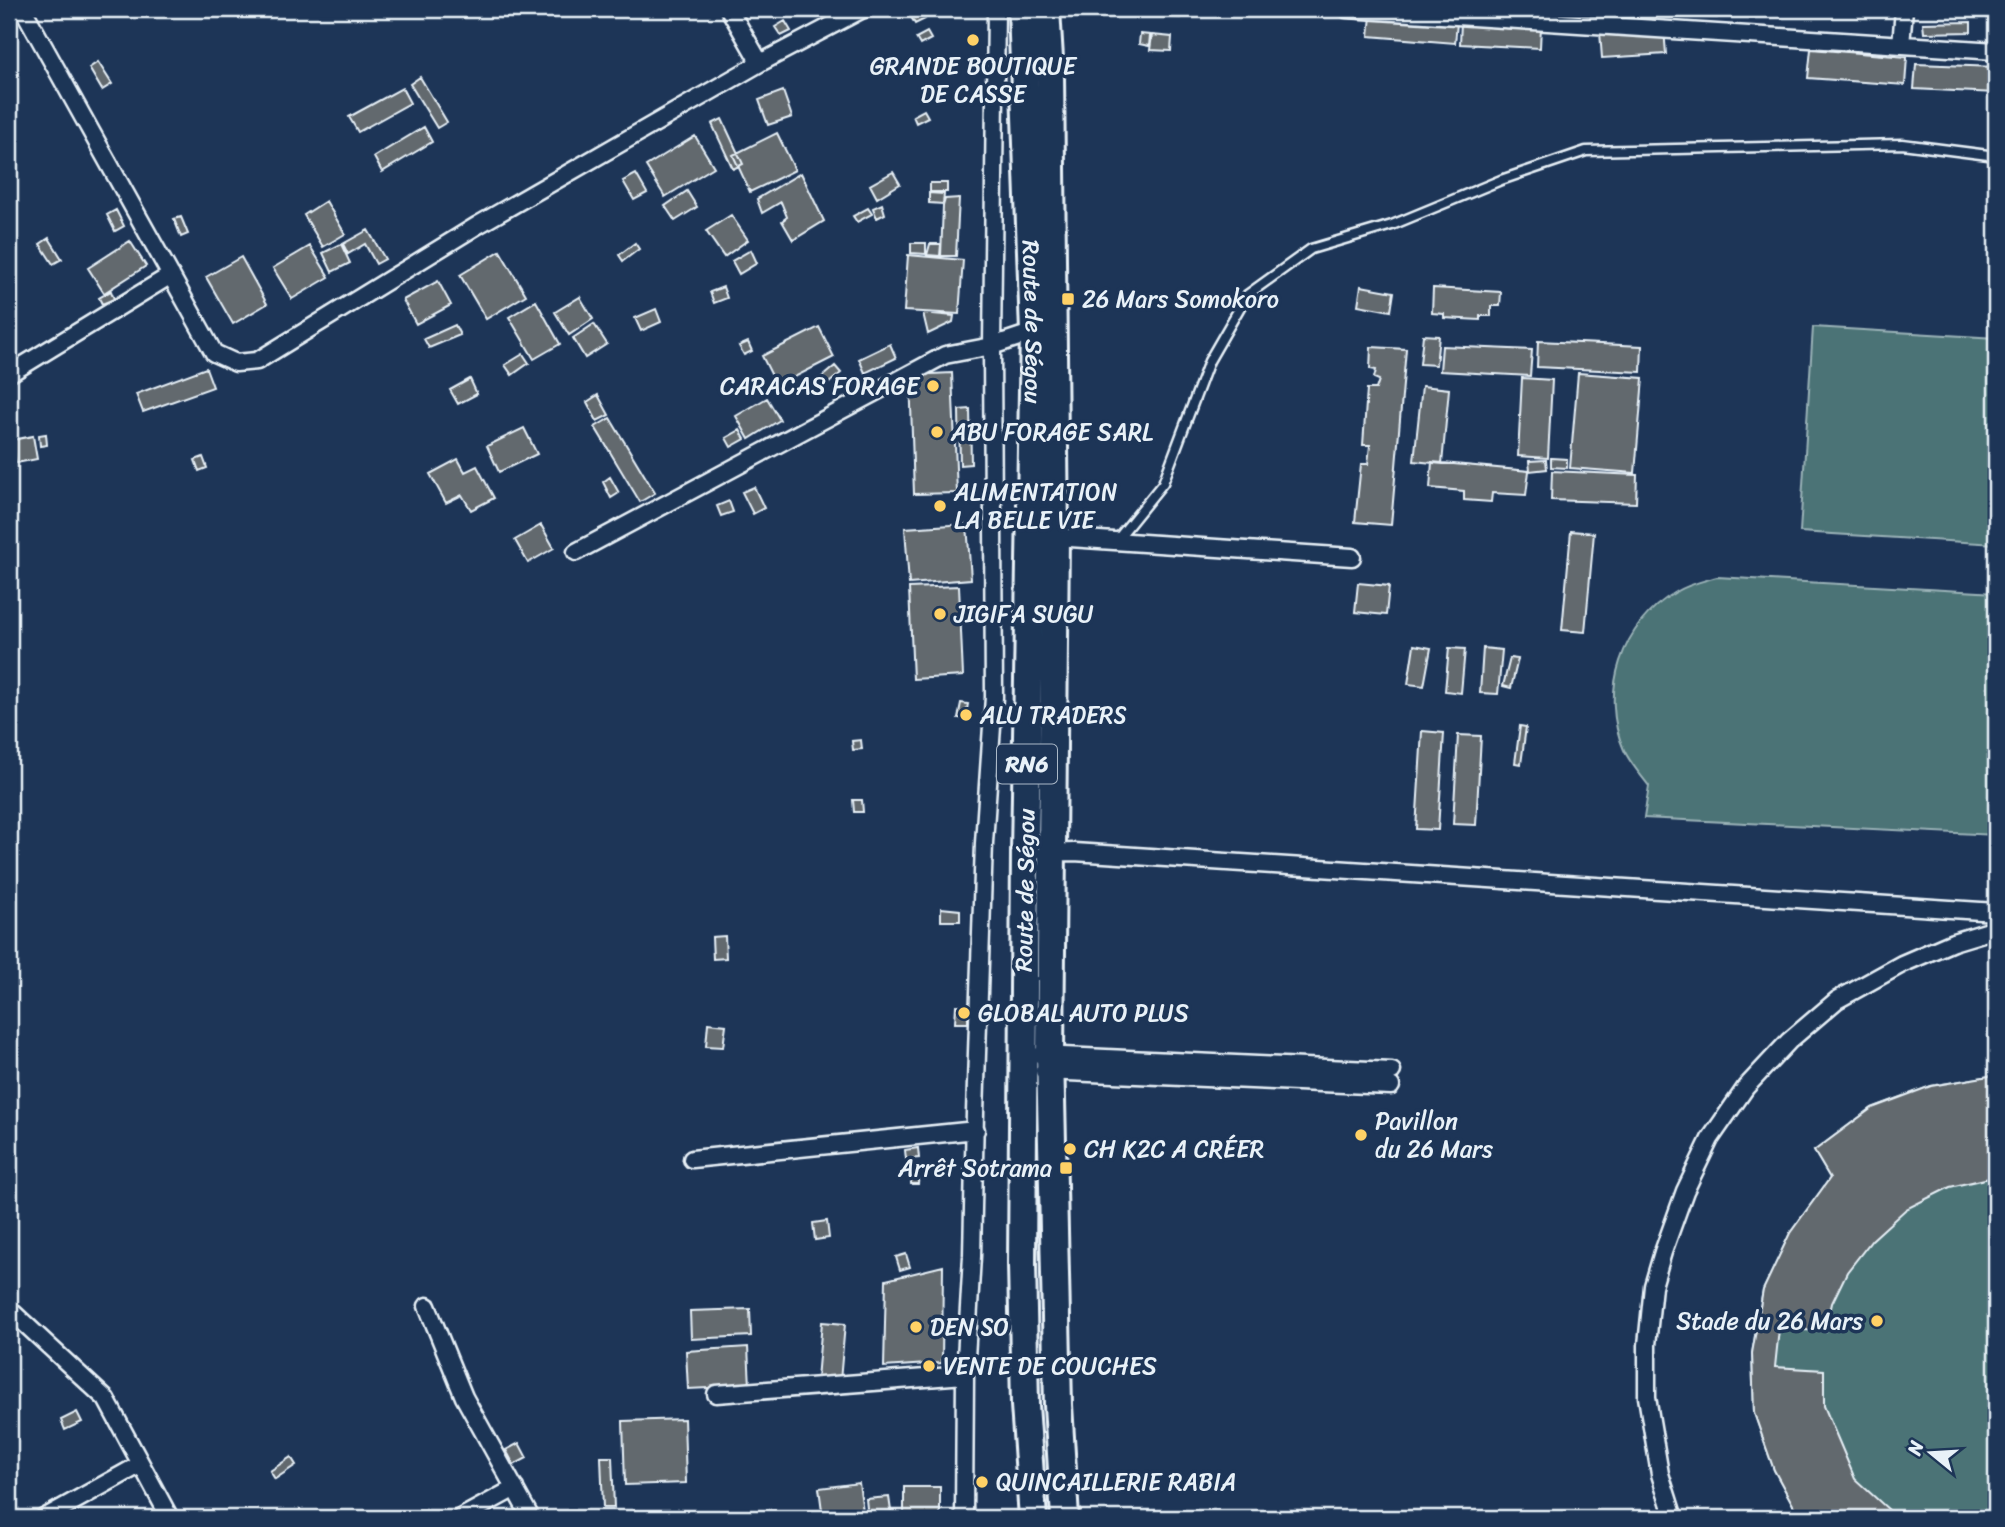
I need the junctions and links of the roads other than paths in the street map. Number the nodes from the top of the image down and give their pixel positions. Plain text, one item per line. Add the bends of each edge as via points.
1 (23, 9) edge
2 (729, 9) edge
3 (863, 9) edge
4 (996, 9) edge
5 (1022, 9) edge
6 (1046, 9) edge
7 (1347, 9) edge
8 (1904, 9) edge
9 (1376, 10) edge
10 (1504, 14) edge
11 (1900, 45) junction
12 (1996, 51) edge
13 (760, 63) junction
14 (1996, 156) edge
15 (171, 275) junction
16 (1034, 332) junction
17 (992, 346) junction
18 (9, 374) edge
19 (1055, 537) junction
20 (1116, 541) junction
21 (576, 552) dead end
22 (1352, 556) dead end
23 (1038, 853) junction
24 (1996, 912) edge
25 (1996, 929) edge
26 (1023, 1062) junction
27 (1051, 1063) junction
28 (1392, 1078) dead end
29 (976, 1130) junction
30 (692, 1159) dead end
31 (427, 1306) dead end
32 (9, 1310) edge
33 (965, 1374) junction
34 (716, 1394) dead end
35 (141, 1464) junction
36 (515, 1488) junction
37 (44, 1518) edge
38 (170, 1518) edge
39 (460, 1518) edge
40 (531, 1518) edge
41 (964, 1518) edge
42 (1032, 1518) edge
43 (1065, 1518) edge
44 (1674, 1518) edge

1 - 15 street
2 - 13 street
3 - 13 street
4 - 17 street
5 - 16 highway, Route de Ségou / RN6
6 - 19 highway, Route de Ségou / RN6
7 - 9 street
8 - 11 street
9 - 10 street
10 - 11 street
11 - 12 street
13 - 15 street via 478,225 257,361 236,363 214,353
14 - 20 lane via 1902,144 1586,151 1392,225 1311,249 1247,295 1209,361 1163,483
15 - 18 street
16 - 17 street
16 - 23 highway, Route de Ségou / RN6
17 - 21 street via 945,355
17 - 29 street via 994,697 984,843
19 - 20 street
19 - 23 highway, Route de Ségou / RN6
20 - 22 street
23 - 24 street
23 - 26 highway, Route de Ségou / RN6
23 - 27 highway, Route de Ségou / RN6
25 - 44 street via 1902,964 1837,1000 1789,1041 1746,1087 1710,1139 1663,1252 1653,1286 1647,1345 1647,1397 1660,1474
26 - 27 street
26 - 42 highway, Route de Ségou / RN6 via 1024,1392
27 - 28 street
27 - 43 highway, Route de Ségou / RN6 via 1058,1405
29 - 30 street
29 - 33 street
31 - 36 street via 464,1398
32 - 35 street via 106,1399
33 - 34 street
33 - 41 street
35 - 37 street
35 - 38 street
36 - 39 street
36 - 40 street

